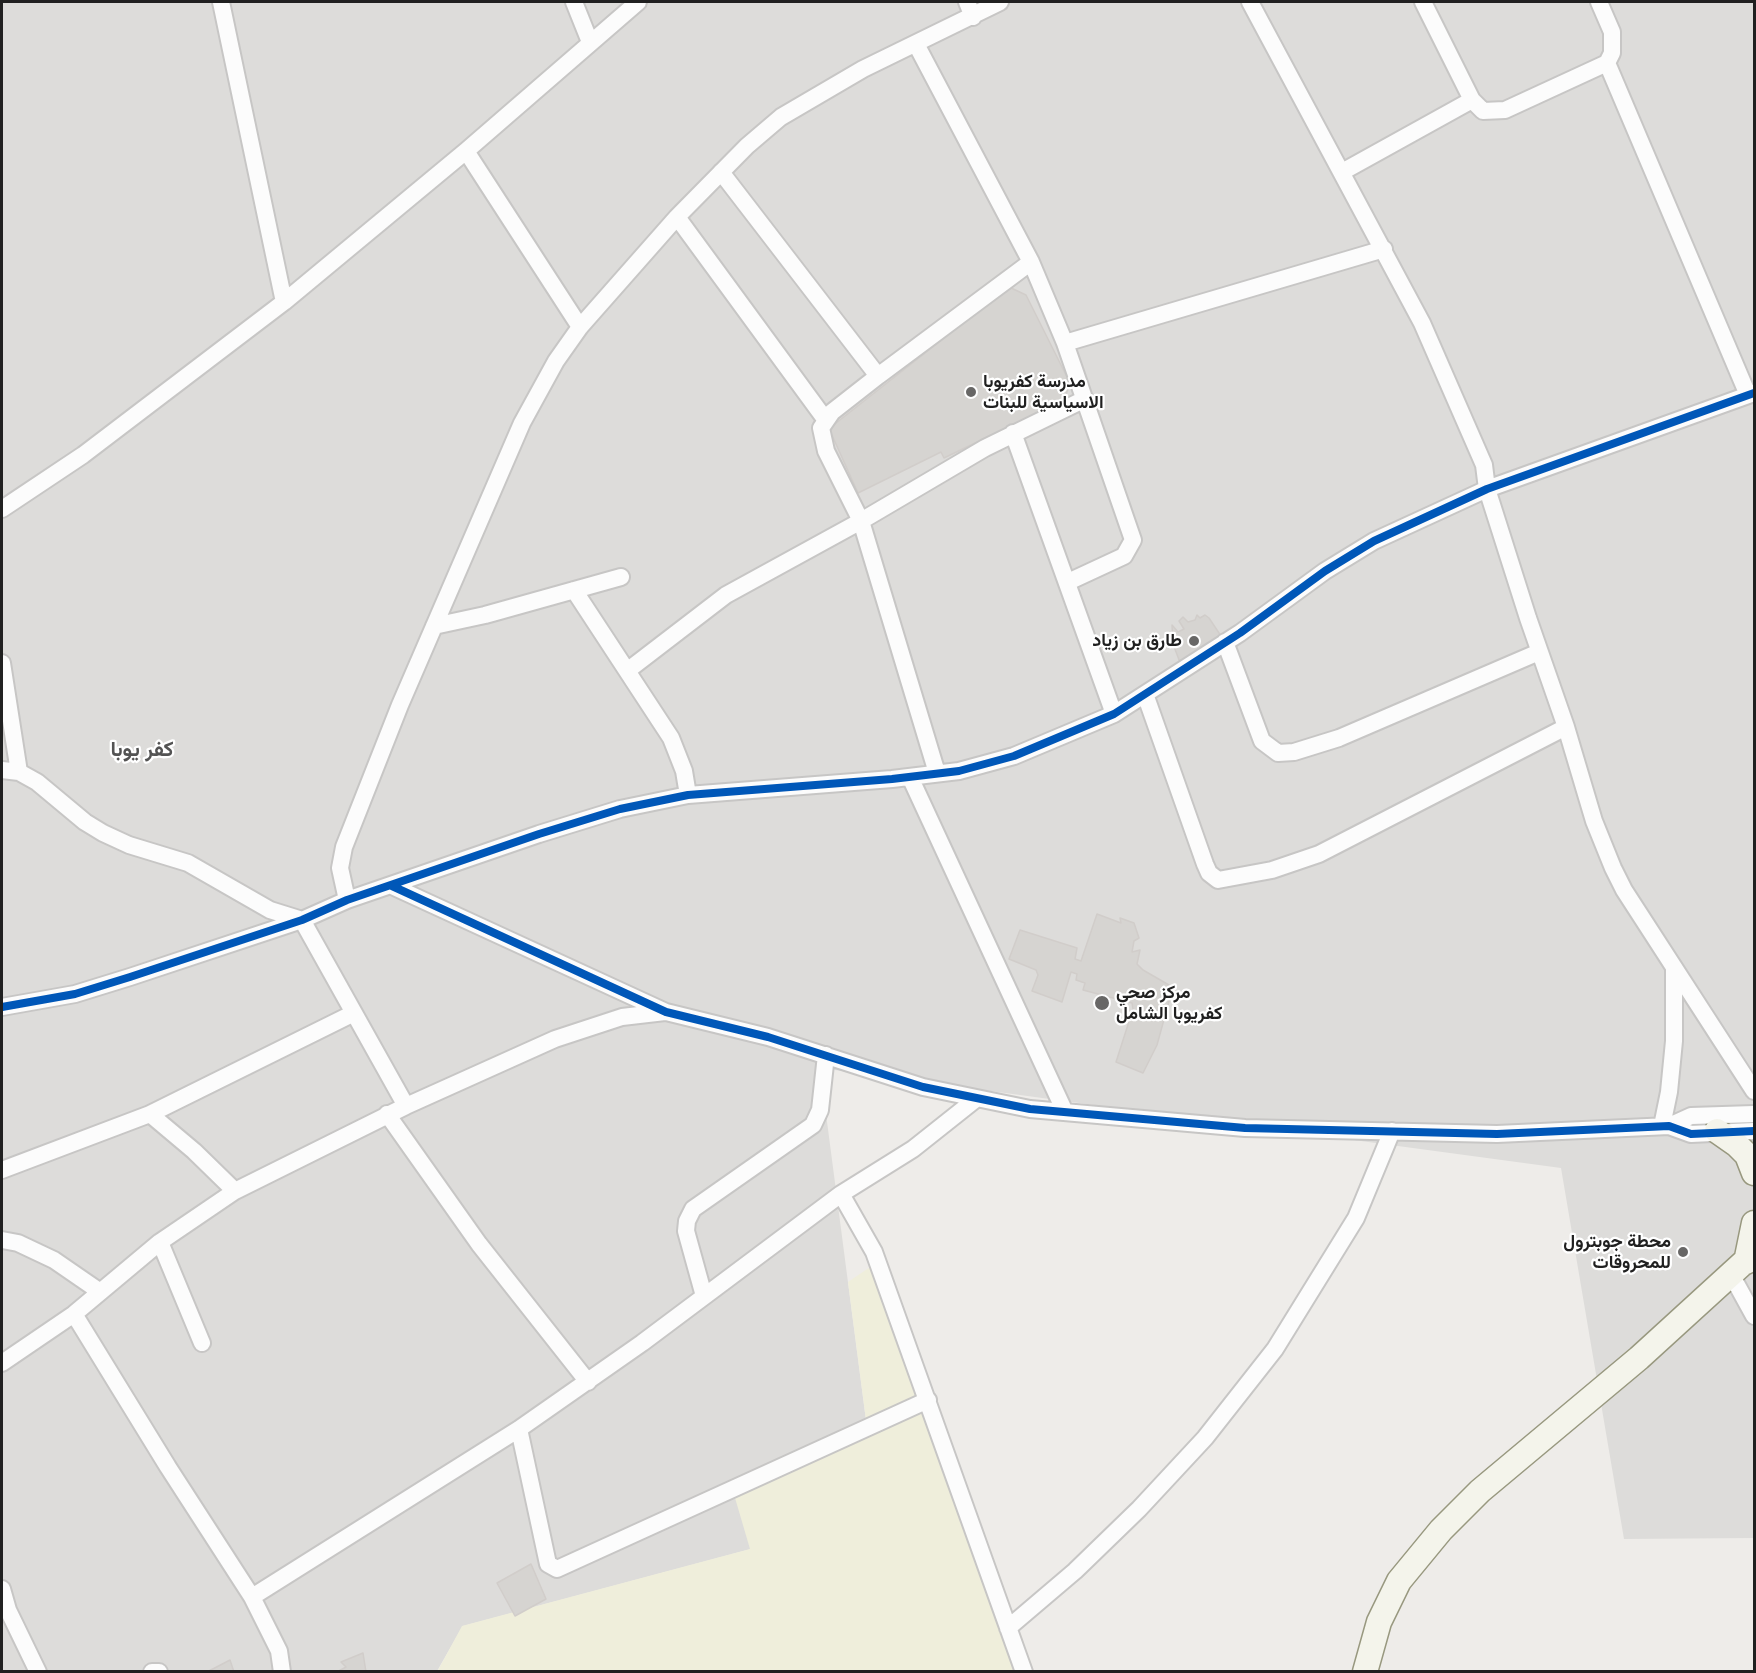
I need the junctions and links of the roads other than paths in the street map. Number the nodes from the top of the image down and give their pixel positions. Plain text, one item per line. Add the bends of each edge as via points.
1 (221, 2) edge
2 (574, 2) edge
3 (639, 2) edge
4 (1000, 2) edge
5 (1250, 2) edge
6 (1423, 2) edge
7 (1599, 2) edge
8 (970, 9) edge
9 (590, 42) junction
10 (916, 44) junction
11 (1607, 63) junction
12 (1472, 100) junction
13 (466, 151) junction
14 (721, 172) junction
15 (1342, 172) junction
16 (677, 216) junction
17 (1384, 249) junction
18 (1031, 262) junction
19 (285, 302) junction
20 (580, 327) junction
21 (1065, 343) junction
22 (878, 376) junction
23 (1751, 394) edge
24 (1085, 399) junction
25 (825, 419) junction
26 (1013, 433) junction
27 (1487, 489) junction
28 (2, 509) edge
29 (861, 521) junction
30 (621, 577) dead end
31 (1068, 582) junction
32 (574, 590) junction
33 (434, 626) junction
34 (1225, 642) junction
35 (1539, 652) junction
36 (2, 663) edge
37 (627, 671) junction
38 (1145, 694) junction
39 (1114, 714) junction
40 (1566, 727) junction
41 (2, 770) edge
42 (19, 772) junction
43 (937, 773) junction
44 (910, 777) junction
45 (688, 795) junction
46 (392, 886) junction
47 (348, 900) junction
48 (302, 920) junction
49 (1674, 967) junction
50 (2, 1007) edge
51 (666, 1012) junction
52 (354, 1013) junction
53 (826, 1055) junction
54 (1755, 1091) edge
55 (976, 1099) junction
56 (406, 1106) junction
57 (1065, 1112) junction
58 (150, 1114) junction
59 (387, 1114) junction
60 (1755, 1114) edge
61 (1665, 1126) junction
62 (1392, 1131) junction
63 (1717, 1131) junction
64 (1755, 1131) edge
65 (2, 1170) edge
66 (1755, 1173) edge
67 (235, 1191) junction
68 (841, 1194) junction
69 (1755, 1223) edge
70 (2, 1240) edge
71 (160, 1242) junction
72 (1744, 1264) edge
73 (99, 1291) junction
74 (704, 1296) junction
75 (74, 1314) junction
76 (1755, 1316) edge
77 (202, 1343) dead end
78 (2, 1363) edge
79 (588, 1382) junction
80 (928, 1400) junction
81 (519, 1429) junction
82 (2, 1589) edge
83 (252, 1597) junction
84 (1008, 1628) junction
85 (38, 1671) edge
86 (152, 1671) edge
87 (159, 1671) edge
88 (282, 1671) edge
89 (1024, 1671) edge
90 (1365, 1671) edge

1 - 19 street
2 - 9 street
3 - 9 street
4 - 8 street
5 - 15 street
6 - 12 street
7 - 11 street via 1612,32 1612,53
8 - 10 street
9 - 13 street
10 - 14 street via 818,93 781,117
10 - 18 street
11 - 12 street via 1505,110 1483,111
11 - 23 street
12 - 15 street
13 - 19 street
13 - 20 street
14 - 16 street
14 - 22 street
15 - 17 street
16 - 20 street
16 - 25 street
17 - 21 street
17 - 27 street via 1440,361 1484,465
18 - 21 street
18 - 22 street
19 - 28 street via 83,455
20 - 33 street via 522,423
21 - 24 street
22 - 25 street
23 - 27 street
24 - 26 street
24 - 31 street via 1133,540 1124,556
25 - 29 street via 822,441
26 - 29 street
26 - 31 street
27 - 34 street via 1349,555
27 - 35 street
29 - 37 street via 726,594
29 - 43 street
30 - 32 street
31 - 39 street
32 - 33 street
32 - 37 street
33 - 47 street via 344,847 340,868
34 - 35 street via 1262,741 1278,753 1339,738
34 - 38 street
35 - 40 street
36 - 42 street
37 - 45 street via 671,738 684,771
38 - 39 street
38 - 40 street via 1205,864 1218,880 1272,870 1320,854
39 - 43 street via 1014,756
40 - 49 street via 1606,853 1624,890
41 - 42 street
42 - 48 street via 103,833 188,863 270,910
43 - 44 street
44 - 45 street
44 - 57 street
45 - 46 street via 582,820
46 - 47 street
46 - 51 street
47 - 48 street
48 - 50 street via 75,994
48 - 52 street
49 - 54 street
49 - 61 street via 1674,1041
51 - 53 street via 726,1025
51 - 56 street via 622,1017 587,1027
52 - 56 street
52 - 58 street
53 - 55 street via 923,1087
53 - 74 street via 820,1110 813,1125 693,1209 686,1231
55 - 57 street
55 - 68 street via 913,1149
56 - 59 street
57 - 62 street via 1245,1128
58 - 65 street
58 - 67 street
59 - 67 street
59 - 79 street via 478,1244
60 - 61 street via 1691,1116
61 - 62 street via 1497,1134
61 - 63 street via 1691,1134
62 - 84 street via 1356,1218 1275,1349 1205,1438 1139,1509
63 - 64 street
63 - 66 main road via 1747,1155
67 - 71 street
68 - 74 street
68 - 80 street via 874,1252
69 - 72 main road
70 - 73 street via 54,1260
71 - 73 street
71 - 77 street
72 - 76 street
72 - 90 main road via 1640,1358 1480,1491 1440,1530 1399,1581 1379,1623
73 - 75 street
74 - 79 street
75 - 78 street
75 - 83 street
79 - 81 street
80 - 81 street via 557,1569 548,1564
80 - 84 street
81 - 83 street
82 - 85 street
83 - 88 street via 279,1651
84 - 89 street
86 - 87 street

